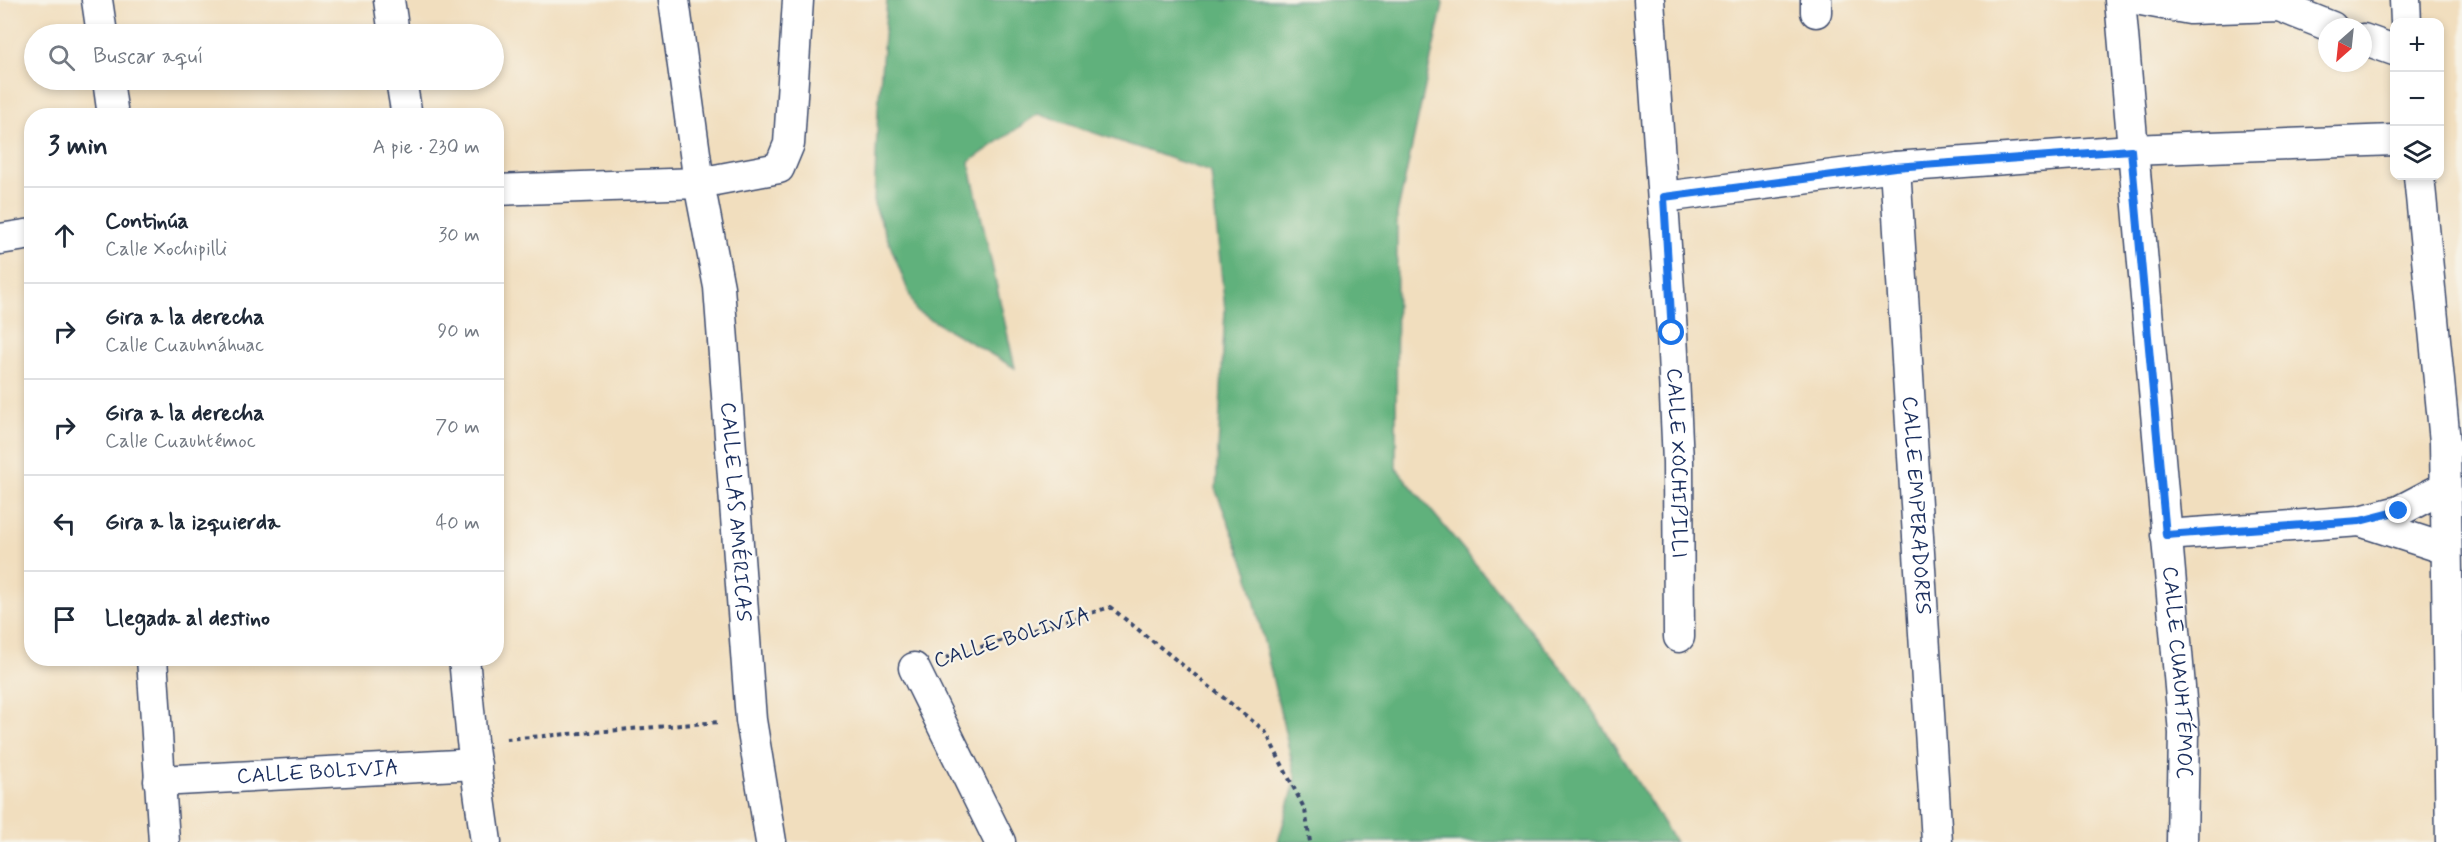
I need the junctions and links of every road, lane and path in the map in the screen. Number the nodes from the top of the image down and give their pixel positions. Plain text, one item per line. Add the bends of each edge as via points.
1 (97, 0) edge
2 (389, 0) edge
3 (674, 0) edge
4 (798, 0) edge
5 (1649, 0) edge
6 (2120, 0) edge
7 (2142, 0) edge
8 (2405, 0) edge
9 (2406, 18) edge
10 (2318, 21) edge
11 (101, 24) edge
12 (393, 24) edge
13 (2372, 42) edge
14 (2390, 49) edge
15 (109, 90) edge
16 (403, 90) edge
17 (112, 108) edge
18 (406, 108) edge
19 (2390, 140) edge
20 (2131, 150) junction
21 (1895, 167) junction
22 (2420, 180) edge
23 (699, 183) junction
24 (504, 190) edge
25 (1664, 197) junction
26 (24, 235) edge
27 (0, 239) edge
28 (2453, 442) edge
29 (2445, 487) junction
30 (2360, 521) junction
31 (2166, 535) junction
32 (2446, 549) junction
33 (1679, 637) dead end
34 (152, 666) edge
35 (465, 666) edge
36 (915, 668) joint
37 (751, 720) junction
38 (474, 753) junction
39 (159, 782) junction
40 (161, 842) edge
41 (486, 842) edge
42 (771, 842) edge
43 (1000, 842) edge
44 (1310, 842) edge
45 (1937, 842) edge
46 (2182, 842) edge
47 (2451, 842) edge

1 - 11 street
2 - 12 street
3 - 23 street, CALLE LAS AMÉRICAS
4 - 23 street via 789,144 779,168
5 - 25 street, CALLE XOCHIPILLI
6 - 20 street, CALLE CUAUHTÉMOC
7 - 10 street via 2190,9 2279,6
8 - 9 street
13 - 14 street
15 - 17 street
16 - 18 street
19 - 20 street
20 - 21 street
20 - 31 street, CALLE CUAUHTÉMOC
21 - 25 street
21 - 45 street, CALLE EMPERADORES
22 - 28 street
23 - 24 street
23 - 37 street, CALLE LAS AMÉRICAS via 719,286
25 - 33 street, CALLE XOCHIPILLI via 1678,462
26 - 27 street
28 - 29 street
29 - 30 street via 2399,511
29 - 32 street
30 - 31 street
30 - 32 street
31 - 46 street, CALLE CUAUHTÉMOC via 2184,733
32 - 47 street
34 - 39 street
35 - 38 street
36 - 43 street
36 - 44 path, CALLE BOLIVIA via 1110,607 1264,731 1305,810
37 - 38 path
37 - 42 street, CALLE LAS AMÉRICAS
38 - 39 street, CALLE BOLIVIA
38 - 41 street
39 - 40 street

